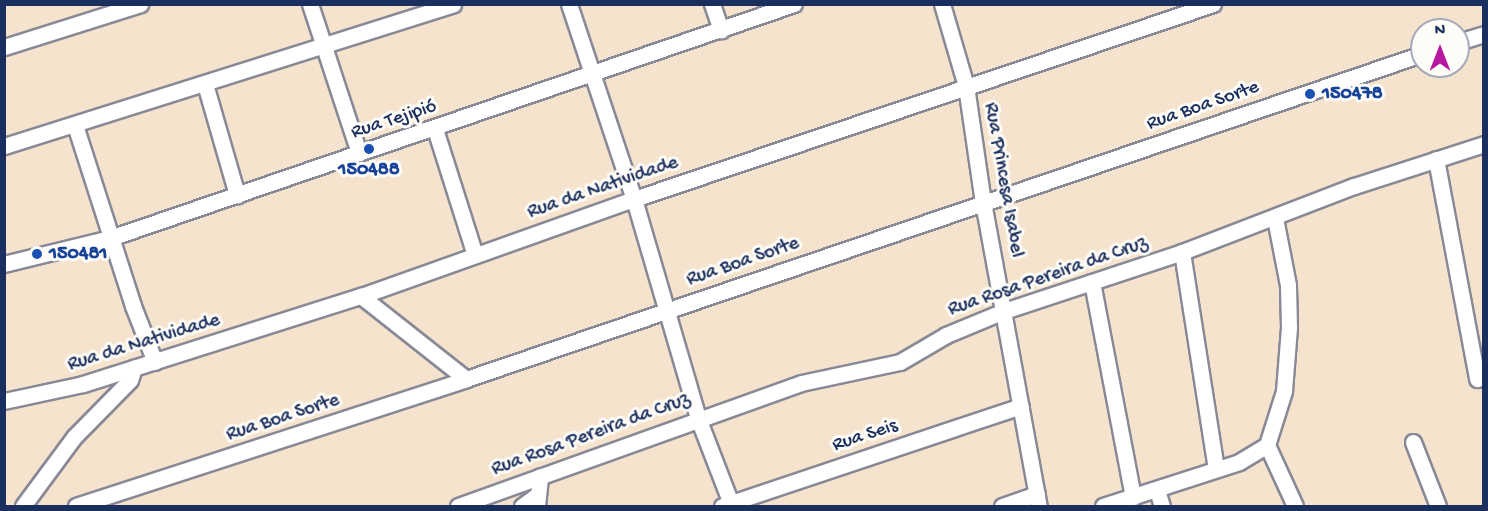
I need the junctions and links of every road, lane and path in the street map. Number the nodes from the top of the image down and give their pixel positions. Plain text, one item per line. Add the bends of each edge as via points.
1 (140, 4) edge
2 (310, 4) edge
3 (453, 4) edge
4 (569, 4) edge
5 (712, 4) edge
6 (794, 4) edge
7 (942, 4) edge
8 (1213, 4) edge
9 (422, 10) edge
10 (720, 30) junction
11 (4, 47) edge
12 (322, 48) junction
13 (1410, 58) edge
14 (591, 74) junction
15 (205, 84) junction
16 (966, 86) junction
17 (75, 125) junction
18 (435, 129) junction
19 (1484, 144) edge
20 (4, 146) edge
21 (360, 153) junction
22 (1436, 159) junction
23 (237, 195) junction
24 (634, 199) junction
25 (983, 202) junction
26 (1275, 218) junction
27 (110, 238) junction
28 (1182, 252) junction
29 (475, 255) junction
30 (4, 264) edge
31 (1092, 282) junction
32 (361, 296) junction
33 (667, 310) junction
34 (1004, 310) junction
35 (156, 362) junction
36 (134, 368) junction
37 (466, 379) junction
38 (1477, 379) dead end
39 (4, 401) edge
40 (1021, 406) junction
41 (698, 418) junction
42 (1413, 442) dead end
43 (1267, 445) junction
44 (1216, 468) junction
45 (540, 476) junction
46 (1157, 490) junction
47 (1133, 497) junction
48 (1038, 500) edge
49 (537, 501) edge
50 (728, 506) edge
51 (22, 507) edge
52 (76, 507) edge
53 (459, 507) edge
54 (522, 507) edge
55 (1002, 507) edge
56 (1103, 507) edge
57 (1162, 507) edge
58 (1295, 507) edge
59 (1438, 507) edge

1 - 11 street
2 - 12 street
3 - 9 street
4 - 14 street
5 - 10 street
6 - 10 street, Rua Tejipió
7 - 16 street, Rua Princesa Isabel
8 - 16 street, Rua da Natividade
9 - 12 street
10 - 14 street, Rua Tejipió
12 - 15 street
12 - 21 street
13 - 25 street, Rua Boa Sorte
14 - 18 street, Rua Tejipió
14 - 24 street
15 - 17 street
15 - 23 street
16 - 24 street, Rua da Natividade
16 - 25 street, Rua Princesa Isabel
17 - 20 street
17 - 27 street
18 - 21 street, Rua Tejipió
18 - 29 street
19 - 22 street, Rua Rosa Pereira da Cruz
21 - 23 street, Rua Tejipió
22 - 26 street, Rua Rosa Pereira da Cruz
22 - 38 street
23 - 27 street, Rua Tejipió
24 - 29 street, Rua da Natividade
24 - 33 street
25 - 33 street, Rua Boa Sorte
25 - 34 street, Rua Princesa Isabel
26 - 28 street, Rua Rosa Pereira da Cruz
26 - 43 street via 1288,285 1289,327 1284,391
27 - 30 street, Rua Tejipió
27 - 35 street
28 - 31 street, Rua Rosa Pereira da Cruz
28 - 44 street
29 - 32 street, Rua da Natividade
31 - 34 street, Rua Rosa Pereira da Cruz
31 - 47 street
32 - 35 street, Rua da Natividade
32 - 37 street
33 - 37 street, Rua Boa Sorte
33 - 41 street
34 - 40 street, Rua Princesa Isabel
34 - 41 street, Rua Rosa Pereira da Cruz via 946,335 900,362 801,383
35 - 36 street, Rua da Natividade
36 - 39 street, Rua da Natividade
36 - 51 street via 130,380 74,437
37 - 52 street, Rua Boa Sorte
40 - 48 street, Rua Princesa Isabel
40 - 50 street, Rua Seis
41 - 45 street, Rua Rosa Pereira da Cruz
41 - 50 street
42 - 59 street
43 - 44 street via 1239,462
43 - 58 street
44 - 46 street
45 - 49 street
45 - 53 street, Rua Rosa Pereira da Cruz
46 - 47 street
46 - 57 street
47 - 56 street
48 - 55 street
49 - 54 street

